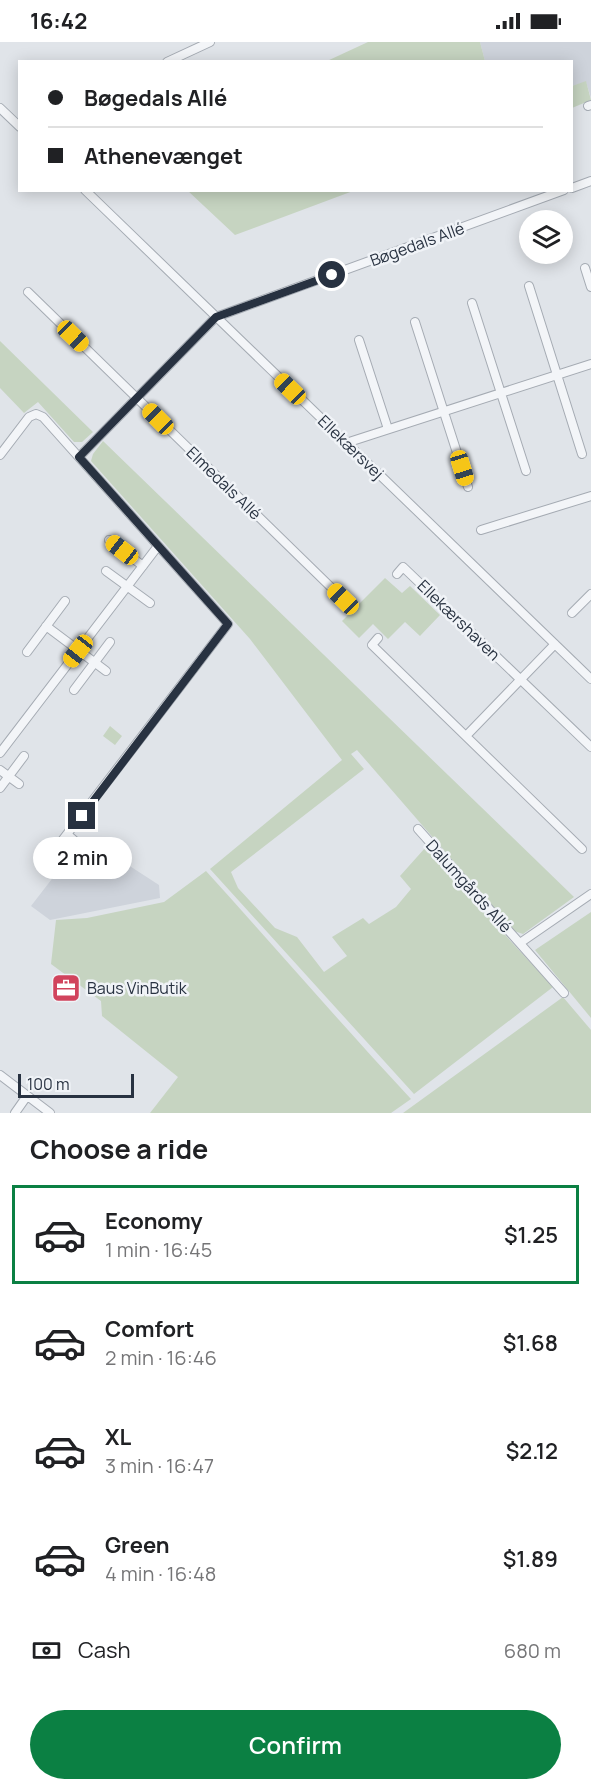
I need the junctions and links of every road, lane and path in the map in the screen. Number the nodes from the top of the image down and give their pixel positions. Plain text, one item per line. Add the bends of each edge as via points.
1 (210, 42) edge
2 (171, 60) edge
3 (0, 108) edge
4 (18, 125) edge
5 (591, 181) edge
6 (573, 188) edge
7 (87, 192) edge
8 (559, 192) edge
9 (585, 268) dead end
10 (529, 286) dead end
11 (591, 287) edge
12 (28, 292) dead end
13 (472, 303) dead end
14 (216, 317) junction
15 (415, 322) dead end
16 (359, 340) dead end
17 (591, 364) edge
18 (556, 375) junction
19 (501, 393) junction
20 (137, 399) junction
21 (444, 411) junction
22 (388, 429) junction
23 (346, 443) junction
24 (582, 454) dead end
25 (0, 455) edge
26 (79, 457) junction
27 (526, 471) dead end
28 (468, 487) dead end
29 (591, 496) edge
30 (481, 530) dead end
31 (109, 540) dead end
32 (158, 546) junction
33 (143, 566) junction
34 (106, 571) dead end
35 (397, 573) dead end
36 (127, 586) junction
37 (591, 594) edge
38 (343, 599) dead end
39 (65, 601) dead end
40 (150, 603) dead end
41 (572, 613) dead end
42 (46, 626) junction
43 (378, 638) dead end
44 (110, 642) dead end
45 (555, 644) junction
46 (78, 651) junction
47 (27, 652) dead end
48 (94, 663) junction
49 (106, 671) dead end
50 (521, 679) junction
51 (591, 679) edge
52 (74, 690) dead end
53 (466, 736) junction
54 (591, 747) edge
55 (0, 753) edge
56 (24, 756) dead end
57 (0, 770) edge
58 (9, 777) junction
59 (19, 784) dead end
60 (0, 788) edge
61 (418, 829) dead end
62 (68, 835) dead end
63 (582, 849) dead end
64 (591, 894) edge
65 (520, 943) junction
66 (564, 993) dead end
67 (0, 1075) edge
68 (27, 1096) junction
69 (15, 1113) edge
70 (50, 1113) edge

1 - 2 street
3 - 4 street
5 - 6 street
7 - 14 street, Ellekærsvej
8 - 14 street, Bøgedals Allé
9 - 11 street
10 - 18 street
12 - 20 street, Elmedals Allé
13 - 19 street
14 - 20 street, Bøgedals Allé
14 - 23 street, Ellekærsvej
15 - 21 street
16 - 22 street
17 - 18 street
18 - 19 street
18 - 24 street
19 - 21 street
19 - 27 street
20 - 26 street, Bøgedals Allé
20 - 38 street, Elmedals Allé
21 - 22 street
21 - 28 street
22 - 23 street
23 - 45 street, Ellekærsvej
25 - 26 street via 29,417 36,414
26 - 32 street
29 - 30 street
31 - 33 street
32 - 33 street
32 - 62 street via 228,624
33 - 36 street
34 - 36 street
35 - 50 street, Ellekærshaven via 403,567
36 - 40 street
36 - 46 street
37 - 41 street
39 - 42 street
42 - 46 street
42 - 47 street
43 - 53 street via 372,645
44 - 48 street
45 - 50 street
45 - 51 street, Ellekærsvej
46 - 48 street
46 - 55 street
48 - 49 street
48 - 52 street
50 - 53 street
50 - 54 street, Ellekærshaven
53 - 63 street
56 - 58 street
57 - 58 street
58 - 59 street
58 - 60 street
61 - 65 street, Dalumgårds Allé
64 - 65 street, Dalumgårds Allé
65 - 66 street, Dalumgårds Allé
67 - 68 street
68 - 69 street
68 - 70 street

